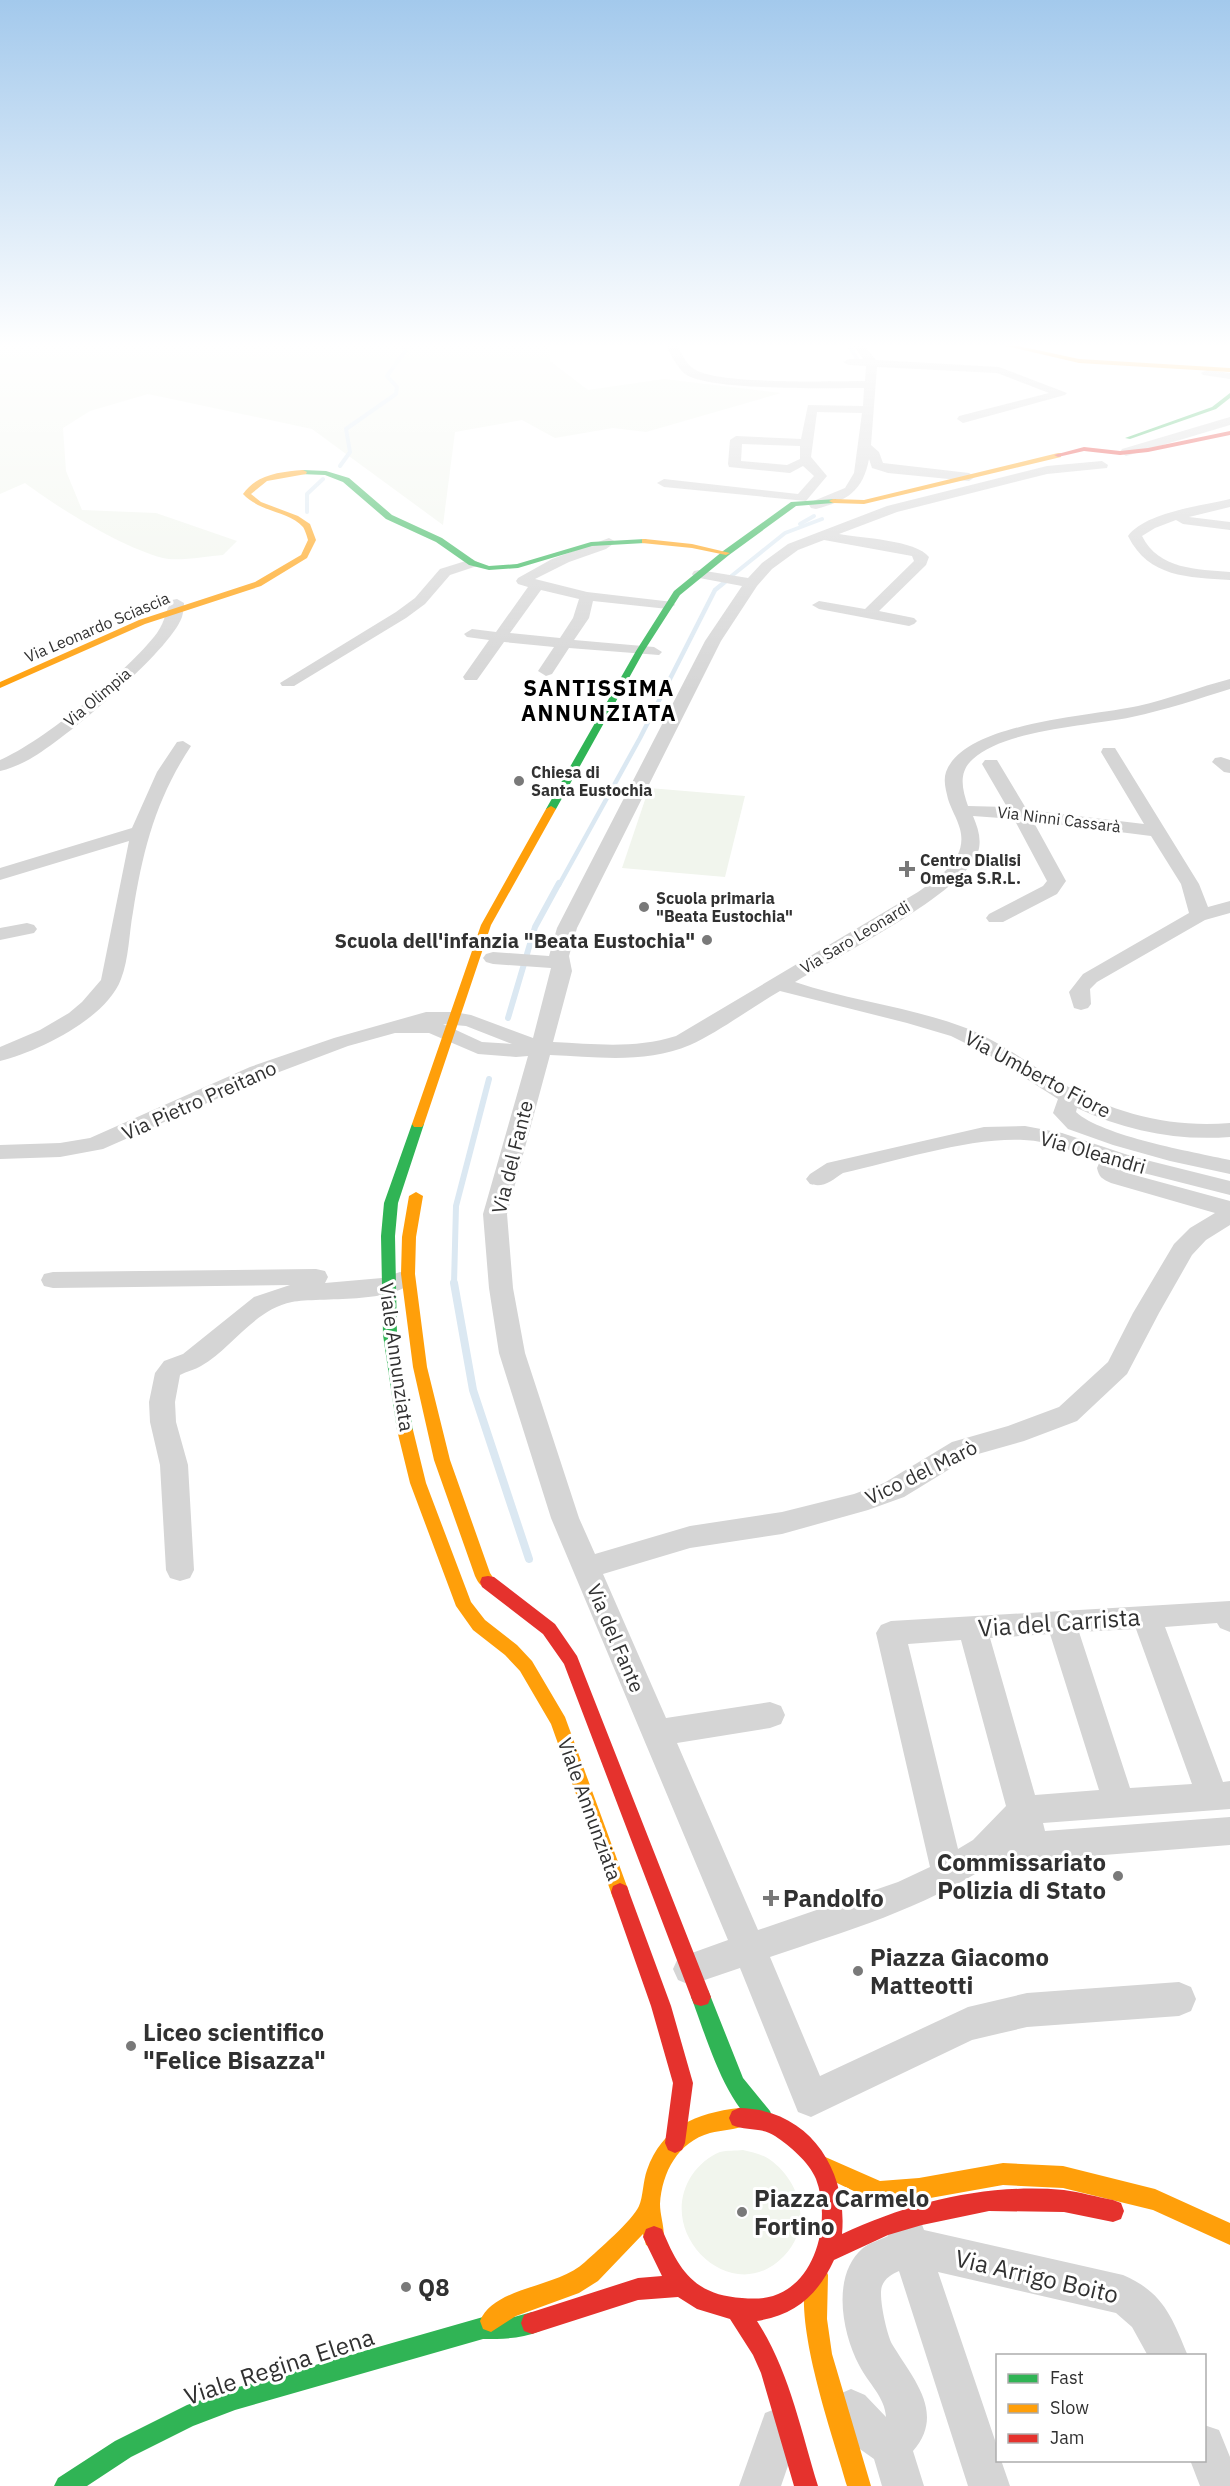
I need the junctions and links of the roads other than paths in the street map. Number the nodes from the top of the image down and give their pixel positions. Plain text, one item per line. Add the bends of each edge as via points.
1 (734, 459) edge
2 (806, 459) edge
3 (862, 459) edge
4 (876, 459) edge
5 (1083, 459) edge
6 (1083, 459) edge
7 (1092, 459) edge
8 (807, 462) junction
9 (844, 474) dead end
10 (969, 477) junction
11 (664, 483) dead end
12 (846, 494) junction
13 (812, 500) junction
14 (891, 503) junction
15 (1230, 503) edge
16 (868, 509) junction
17 (783, 513) junction
18 (1172, 519) junction
19 (1230, 526) edge
20 (820, 535) junction
21 (609, 542) junction
22 (726, 553) junction
23 (472, 563) junction
24 (1230, 576) edge
25 (702, 577) junction
26 (746, 582) junction
27 (536, 586) junction
28 (587, 596) junction
29 (668, 604) junction
30 (819, 605) dead end
31 (177, 607) junction
32 (868, 614) junction
33 (909, 621) dead end
34 (472, 634) dead end
35 (498, 636) junction
36 (566, 643) junction
37 (647, 652) junction
38 (47, 661) junction
39 (546, 671) dead end
40 (0, 677) edge
41 (471, 677) dead end
42 (288, 683) dead end
43 (1230, 684) edge
44 (0, 685) edge
45 (183, 746) dead end
46 (1108, 752) dead end
47 (992, 764) dead end
48 (583, 765) junction
49 (0, 766) edge
50 (962, 811) junction
51 (1021, 814) junction
52 (560, 822) dead end
53 (1155, 831) junction
54 (139, 832) junction
55 (0, 874) edge
56 (1230, 907) edge
57 (1198, 916) junction
58 (996, 918) dead end
59 (27, 929) dead end
60 (0, 934) edge
61 (496, 947) junction
62 (555, 963) junction
63 (778, 983) junction
64 (1080, 1004) dead end
65 (463, 1030) junction
66 (540, 1048) junction
67 (0, 1055) edge
68 (1070, 1096) junction
69 (1230, 1130) edge
70 (0, 1152) edge
71 (1113, 1158) junction
72 (1230, 1167) edge
73 (818, 1179) dead end
74 (421, 1181) dead end
75 (1230, 1188) edge
76 (1230, 1209) edge
77 (1230, 1214) edge
78 (397, 1278) junction
79 (53, 1280) dead end
80 (586, 1568) junction
81 (180, 1570) dead end
82 (1146, 1616) junction
83 (1228, 1616) edge
84 (1061, 1622) junction
85 (972, 1628) junction
86 (505, 1634) dead end
87 (509, 1648) junction
88 (770, 1714) dead end
89 (656, 1733) junction
90 (1221, 1795) edge
91 (1119, 1803) junction
92 (1023, 1810) junction
93 (1230, 1831) edge
94 (1033, 1846) junction
95 (985, 1850) junction
96 (948, 1874) junction
97 (749, 1948) junction
98 (690, 1969) junction
99 (1179, 1999) dead end
100 (763, 2118) junction
101 (675, 2143) junction
102 (823, 2166) junction
103 (648, 2211) junction
104 (1127, 2215) dead end
105 (906, 2233) junction
106 (1230, 2234) edge
107 (828, 2252) junction
108 (817, 2275) junction
109 (681, 2286) junction
110 (738, 2311) junction
111 (483, 2328) junction
112 (1168, 2354) edge
113 (831, 2384) junction
114 (785, 2414) junction
115 (891, 2446) junction
116 (1206, 2450) edge
117 (66, 2486) edge
118 (760, 2486) edge
119 (806, 2486) edge
120 (859, 2486) edge
121 (903, 2486) edge
122 (989, 2486) edge
123 (1221, 2486) edge

1 - 8 street via 734,464 790,469
2 - 8 street
3 - 12 street via 860,473
4 - 10 street via 878,465 888,469
5 - 10 main road
6 - 14 main road
7 - 16 street, Via del Fante
8 - 13 street via 821,476
9 - 13 street
10 - 16 main road
11 - 13 street
12 - 13 street
12 - 16 street
13 - 14 main road via 862,508
13 - 16 main road
13 - 17 main road
13 - 17 main road, Viale Annunziata
14 - 16 street
15 - 18 street
16 - 20 street, Via del Fante
17 - 22 main road, Viale Annunziata
18 - 19 street
18 - 24 street via 1136,533 1143,551 1170,568
20 - 26 street, Via del Fante via 793,547
20 - 32 street via 904,549 922,557
21 - 22 main road via 664,541
21 - 23 main road via 568,549 517,565 490,567
21 - 27 street via 532,574 524,581
22 - 25 main road, Viale Annunziata
23 - 31 main road, Via Leonardo Sciascia via 447,544 386,515 344,478 305,472 264,480 247,494 253,501 301,522 312,535 312,546 304,556 258,584
23 - 42 street via 445,572 401,615
25 - 26 street
25 - 29 main road, Viale Annunziata via 677,593
25 - 37 main road, Viale Annunziata
26 - 62 street, Via del Fante via 567,928
27 - 28 street
27 - 35 street
28 - 29 street
28 - 36 street via 581,618
29 - 37 main road, Viale Annunziata
30 - 32 street
31 - 38 main road, Via Leonardo Sciascia
31 - 49 street, Via Olimpia via 167,631 137,663 38,747
32 - 33 street
34 - 35 street
35 - 36 street
35 - 41 street
36 - 37 street
36 - 39 street
37 - 48 main road, Viale Annunziata
38 - 40 main road, Via Leonardo Sciascia
38 - 44 main road, Via Leonardo Sciascia
43 - 50 street, Via Saro Leonardi via 1135,711 990,741 970,752 956,768 953,786
45 - 54 street via 154,792
46 - 53 street
47 - 51 street
48 - 52 main road, Viale Annunziata
48 - 61 main road, Viale Annunziata
50 - 51 street, Via Ninni Cassarà
50 - 63 street, Via Saro Leonardi via 971,848 954,874 925,896
51 - 53 street, Via Ninni Cassarà
51 - 58 street via 1057,881 1050,890
53 - 57 street via 1190,884
54 - 55 street
54 - 67 street via 111,980 102,995 57,1030
56 - 57 street
57 - 64 street via 1090,978 1080,986
59 - 60 street
61 - 62 street
61 - 65 main road, Viale Annunziata
62 - 66 street, Via del Fante via 562,971
63 - 66 street, Via Saro Leonardi via 697,1033 664,1047 615,1052
63 - 68 street, Via Umberto Fiore via 960,1032
65 - 66 street, Via Saro Leonardi via 478,1048
65 - 70 street, Via Pietro Preitano via 418,1025 394,1027 258,1072 95,1144 60,1150
65 - 78 main road, Viale Annunziata via 391,1203 386,1239
66 - 80 street, Via del Fante via 495,1214 501,1288 512,1353 565,1518
68 - 69 street, Via Umberto Fiore via 1116,1116 1155,1127 1198,1132
68 - 72 street, Via Oleandri via 1064,1113 1076,1124 1149,1149
71 - 73 street, Via Oleandri via 1054,1138 1005,1132 835,1168
71 - 75 street, Via Oleandri
71 - 76 street via 1108,1168 1110,1174 1119,1178
74 - 78 main road, Viale Annunziata
77 - 80 street, Vico del Marò via 1198,1234 1183,1250 1118,1368 1068,1414 962,1449 894,1490 870,1499 782,1523 690,1537
78 - 79 street
78 - 81 street via 276,1297 192,1360 168,1373 162,1402 163,1422 174,1465
78 - 87 main road, Viale Annunziata via 395,1370 414,1467 453,1582 469,1614 482,1630
78 - 98 main road, Viale Annunziata via 442,1460 483,1576 527,1617 549,1629 571,1661
80 - 89 street, Via del Fante
82 - 83 street, Via del Carrista
82 - 84 street, Via del Carrista
82 - 90 street
84 - 85 street, Via del Carrista
84 - 91 street
85 - 92 street
85 - 96 street, Via del Carrista via 891,1633
86 - 87 main road
87 - 101 main road, Viale Annunziata via 545,1694 559,1722 661,2006 683,2083
88 - 89 street
89 - 97 street, Via del Fante
90 - 91 street
91 - 92 street
92 - 94 street
92 - 95 street
93 - 94 street
94 - 95 street
95 - 96 street
96 - 97 street via 907,1894
97 - 98 street
97 - 99 street, Via del Fante via 811,2099 968,2024 1027,2010
98 - 100 main road, Viale Annunziata via 735,2085
100 - 101 main road via 716,2120
100 - 102 main road via 786,2132
101 - 103 main road via 651,2186
102 - 106 main road via 879,2192 1003,2174 1063,2177 1155,2200
102 - 107 main road via 834,2225
103 - 109 main road via 652,2238 663,2264
103 - 111 main road via 590,2273 571,2285 509,2307
104 - 105 main road via 1064,2201 989,2200
105 - 107 main road via 866,2232
105 - 112 street, Via Arrigo Boito via 1123,2295 1148,2314
105 - 115 street via 877,2261 862,2285 873,2351 906,2408 907,2427
105 - 122 street
107 - 108 main road
108 - 110 main road via 784,2304
108 - 113 main road via 816,2319
109 - 110 main road via 699,2299
109 - 111 main road via 638,2289 514,2328
110 - 114 main road via 772,2372
111 - 117 main road, Viale Regina Elena via 215,2406 123,2449
113 - 115 street via 865,2427
113 - 120 main road
114 - 118 street
114 - 119 main road
115 - 121 street
116 - 123 street

